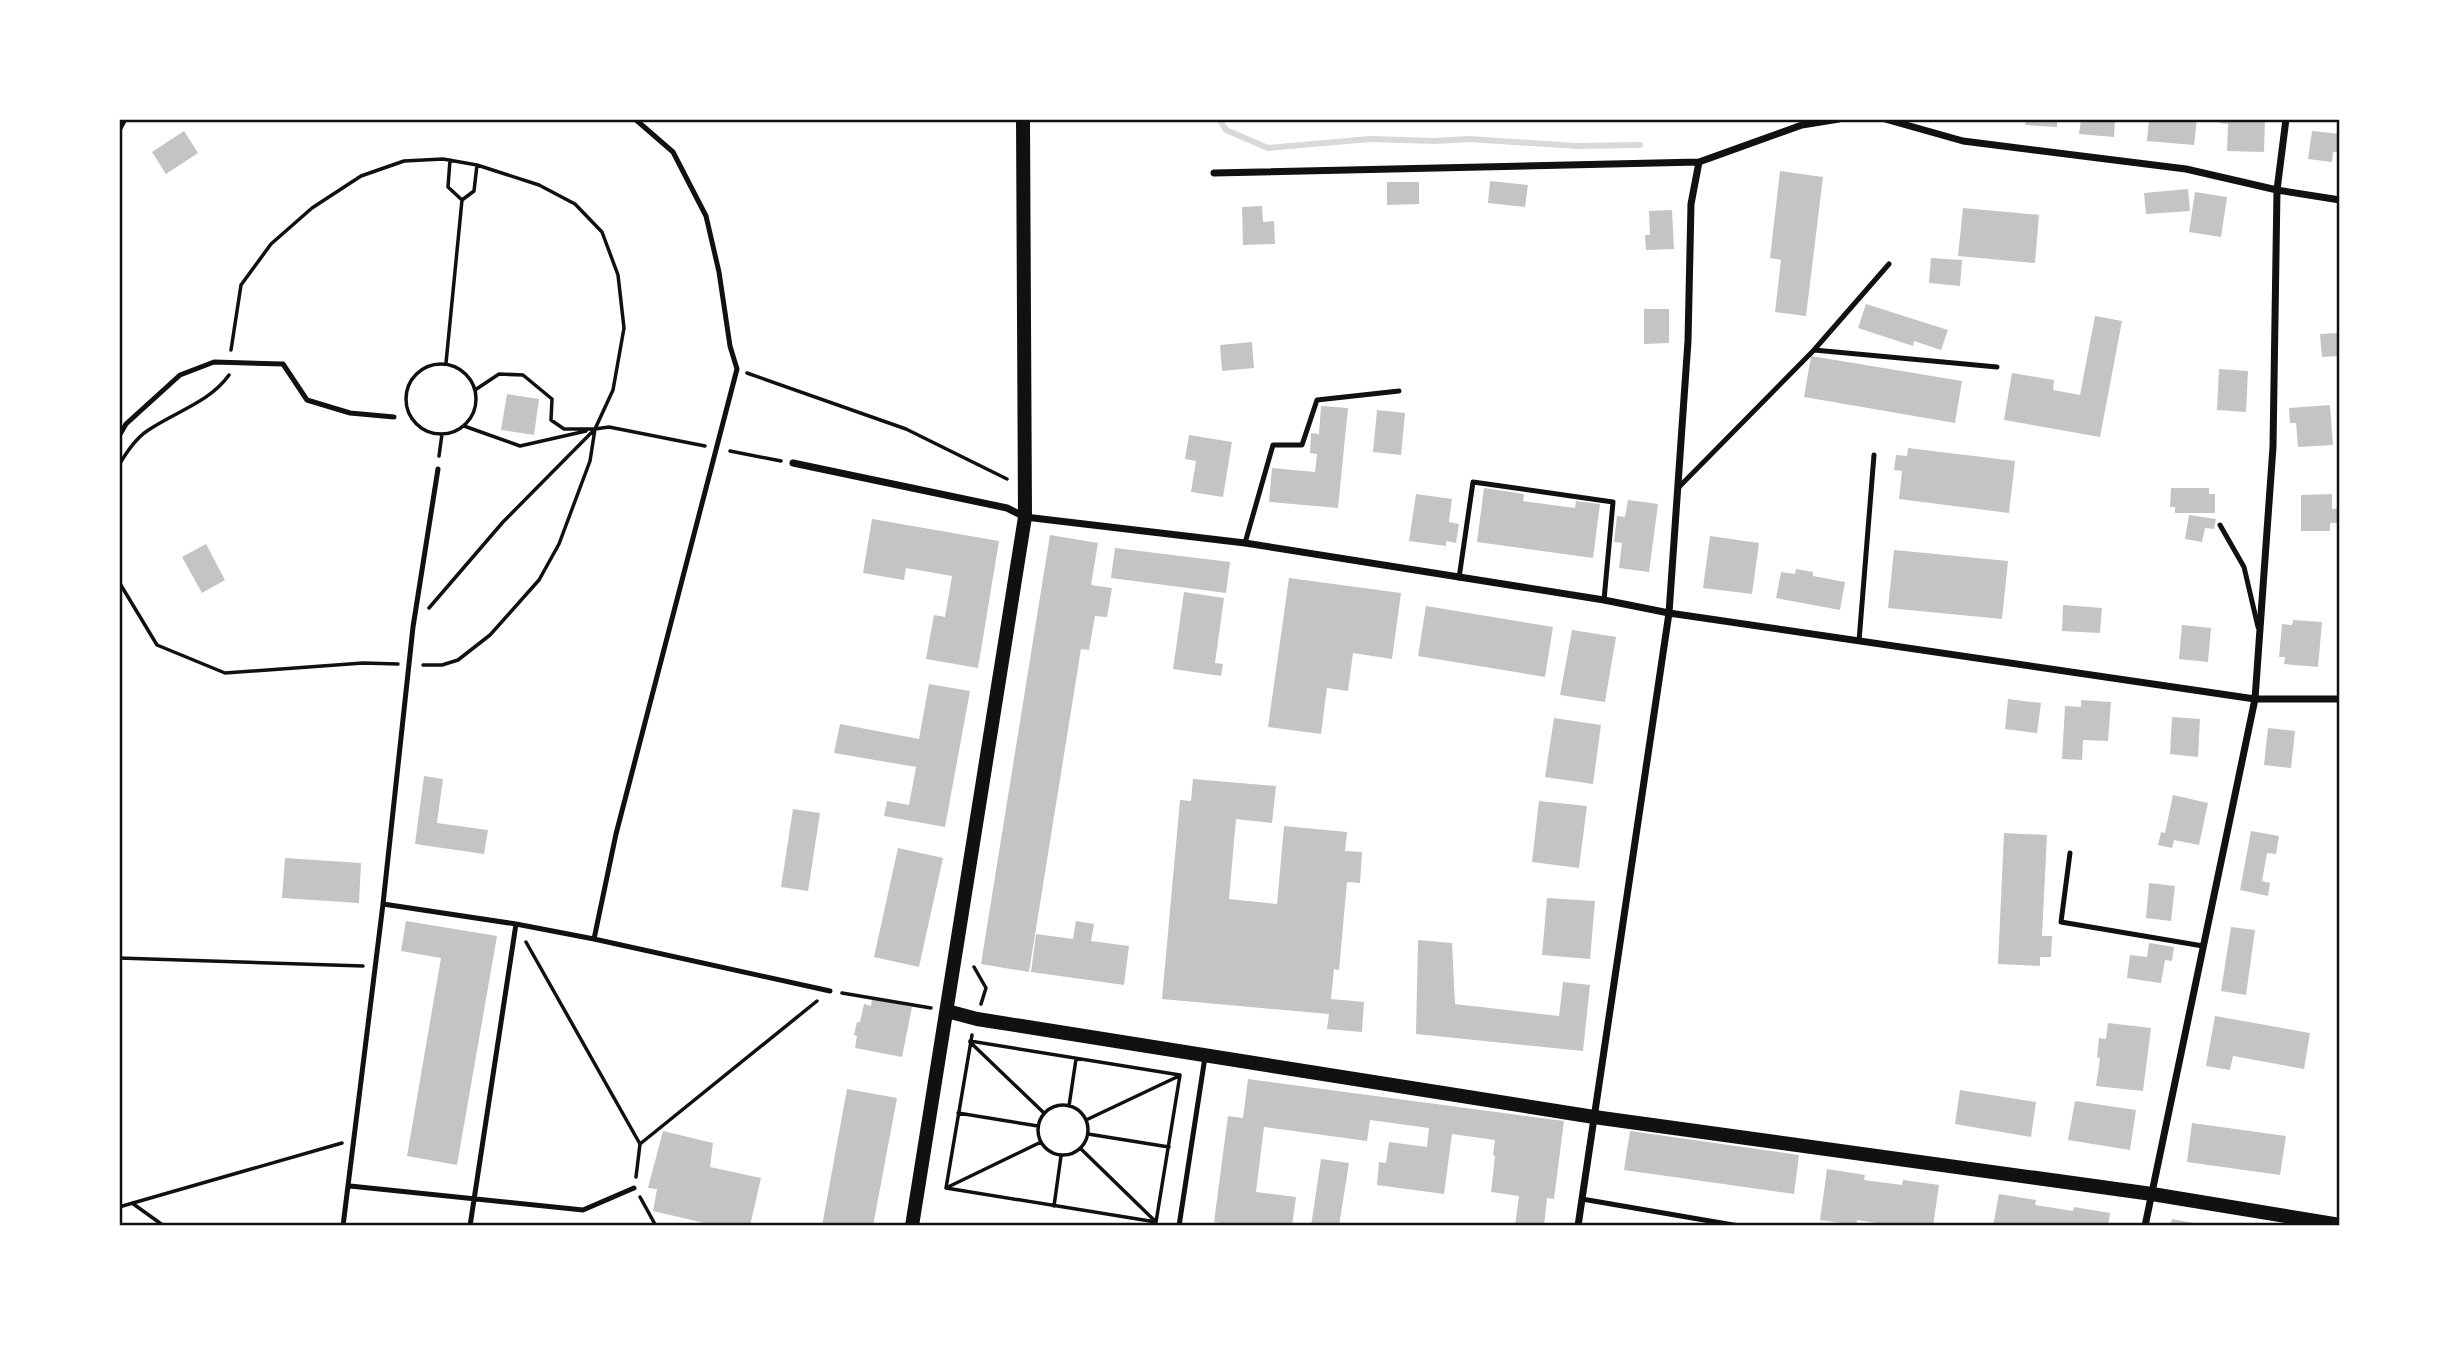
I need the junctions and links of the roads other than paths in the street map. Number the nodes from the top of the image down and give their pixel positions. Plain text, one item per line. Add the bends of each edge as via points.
1 (124, 119) edge
2 (635, 119) edge
3 (1023, 119) edge
4 (1839, 119) edge
5 (1885, 119) edge
6 (2286, 119) edge
7 (119, 128) edge
8 (1699, 162) junction
9 (1214, 173) dead end
10 (2277, 190) junction
11 (2340, 200) edge
12 (1889, 264) dead end
13 (1814, 350) junction
14 (1997, 367) dead end
15 (1399, 391) dead end
16 (394, 418) dead end
17 (119, 436) edge
18 (1874, 455) dead end
19 (793, 463) road end
20 (438, 469) road end
21 (1679, 487) junction
22 (1025, 517) junction
23 (2220, 525) dead end
24 (1245, 543) junction
25 (1460, 578) junction
26 (1604, 600) junction
27 (1669, 613) junction
28 (2260, 634) junction
29 (1859, 641) junction
30 (2255, 699) junction
31 (2340, 699) edge
32 (2070, 853) dead end
33 (383, 904) junction
34 (516, 924) junction
35 (594, 939) junction
36 (2203, 946) junction
37 (830, 991) road end
38 (947, 1011) junction
39 (1205, 1057) junction
40 (1594, 1117) junction
41 (350, 1186) junction
42 (634, 1188) road end
43 (2152, 1194) junction
44 (475, 1199) junction
45 (1582, 1199) junction
46 (2340, 1225) edge
47 (343, 1226) edge
48 (470, 1226) edge
49 (912, 1226) edge
50 (1179, 1226) edge
51 (1578, 1226) edge
52 (1739, 1226) edge
53 (2145, 1226) edge

1 - 7 street
2 - 35 lane via 673,152 706,216 737,369 616,834
3 - 22 main road
4 - 8 street via 1802,125
5 - 10 street via 1963,141 2186,169
6 - 10 street
8 - 9 street
8 - 21 street via 1691,204
10 - 11 street
10 - 28 street via 2273,447
12 - 13 lane
13 - 14 lane
13 - 21 lane
15 - 24 lane via 1317,400 1302,445 1273,444
16 - 17 lane via 307,400 283,364 214,362 180,375
18 - 29 lane
19 - 22 street via 1007,508
20 - 33 lane via 413,627
21 - 27 street
22 - 24 street
22 - 38 main road
23 - 28 lane via 2244,567
24 - 25 street
25 - 26 street
25 - 26 lane via 1473,482 1613,502
26 - 27 street
27 - 29 street
27 - 40 street
28 - 30 street
29 - 30 street
30 - 31 street
30 - 36 street
32 - 36 lane via 2061,922
33 - 34 lane
33 - 41 lane
34 - 35 lane
34 - 44 lane
35 - 37 lane
36 - 43 street
38 - 39 main road
38 - 49 main road
39 - 40 main road
39 - 50 lane
40 - 43 main road
40 - 45 street
41 - 44 lane
41 - 47 lane
42 - 44 lane via 583,1210
43 - 46 main road
43 - 53 street
44 - 48 lane
45 - 51 street
45 - 52 lane

